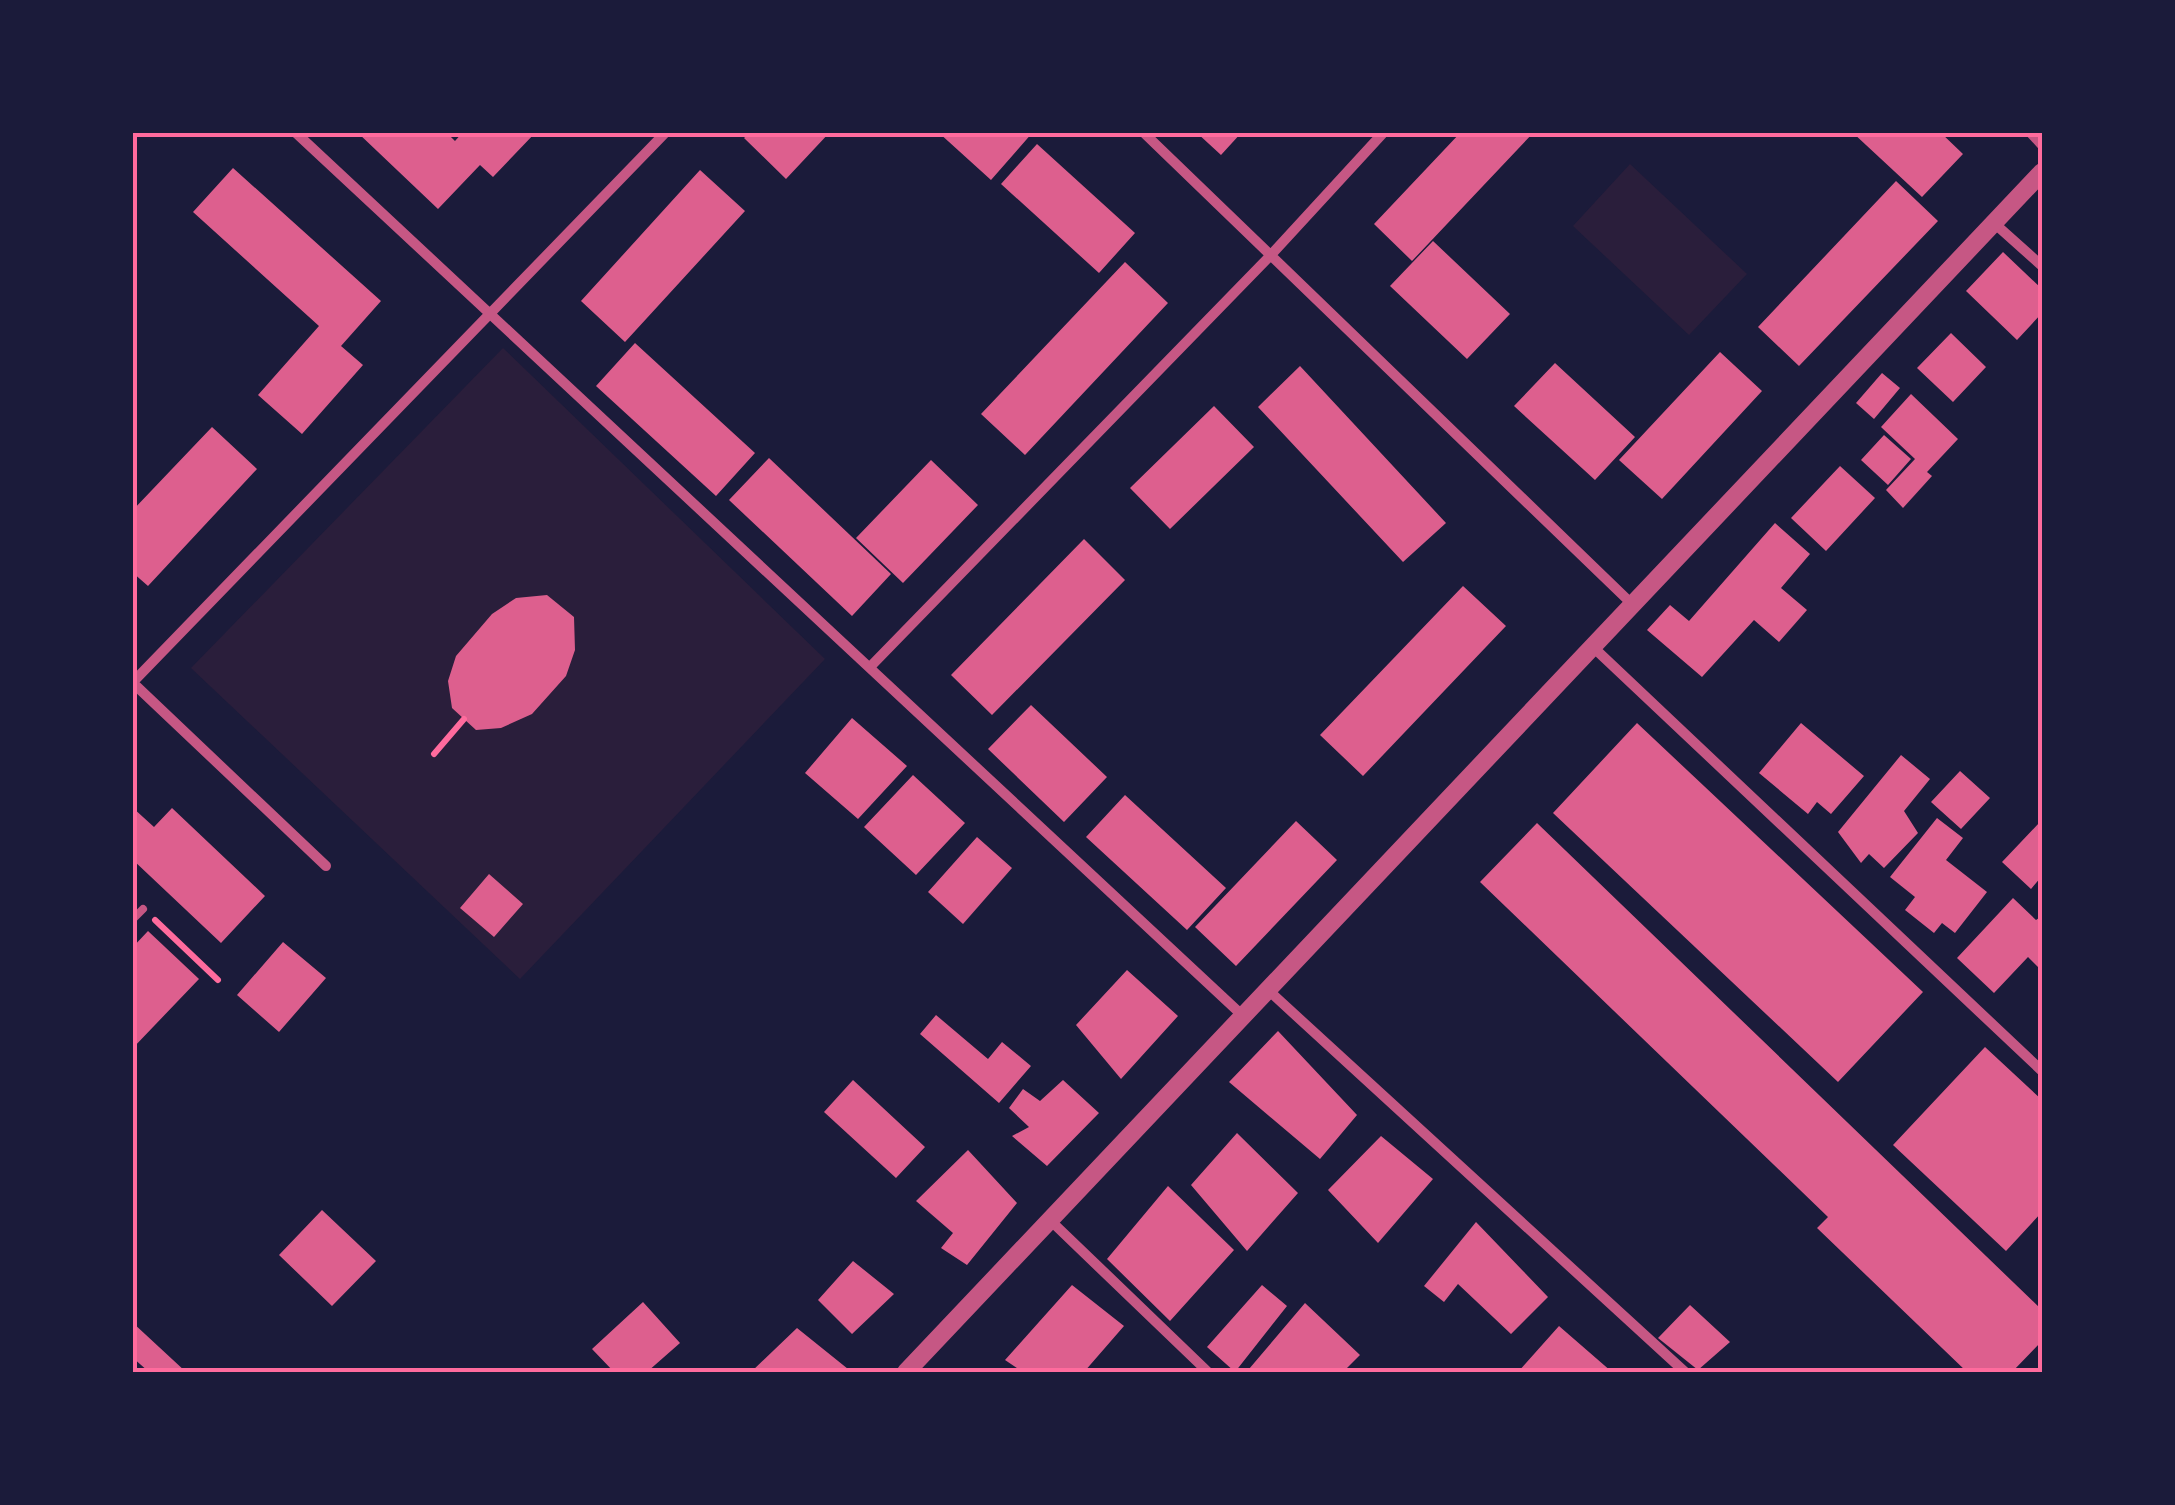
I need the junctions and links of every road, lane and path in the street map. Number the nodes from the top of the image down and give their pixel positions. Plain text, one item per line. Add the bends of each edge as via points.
1 (295, 132) edge
2 (666, 132) edge
3 (1143, 132) edge
4 (1384, 132) edge
5 (2030, 132) edge
6 (2042, 145) edge
7 (2042, 172) edge
8 (1994, 223) junction
9 (1270, 256) junction
10 (2042, 266) edge
11 (492, 315) junction
12 (1633, 605) junction
13 (1593, 647) junction
14 (871, 666) junction
15 (133, 682) edge
16 (464, 719) dead end
17 (434, 754) dead end
18 (326, 866) dead end
19 (143, 909) joint
20 (132, 920) edge
21 (218, 980) dead end
22 (1268, 990) junction
23 (1243, 1016) junction
24 (2042, 1071) edge
25 (1052, 1222) junction
26 (906, 1372) edge
27 (1208, 1372) edge
28 (1685, 1372) edge

1 - 11 street
2 - 11 street
3 - 9 street
4 - 9 street
5 - 6 street
7 - 8 street
8 - 10 street
8 - 12 street
9 - 12 street
9 - 14 street
11 - 14 street
11 - 15 street
12 - 13 street
13 - 22 street
13 - 24 street
14 - 23 street
15 - 18 street
16 - 17 path
19 - 20 lane
19 - 21 path
22 - 23 street
22 - 28 street
23 - 25 street
25 - 26 street
25 - 27 street

